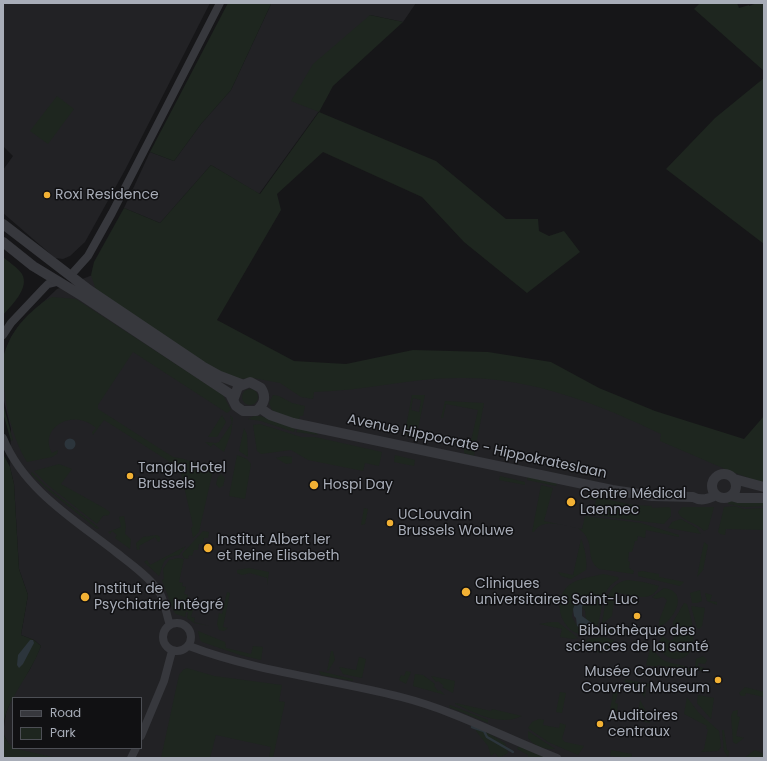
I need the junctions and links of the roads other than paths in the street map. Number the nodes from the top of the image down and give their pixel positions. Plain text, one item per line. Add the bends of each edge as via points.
1 (220, 3) edge
2 (3, 224) edge
3 (3, 242) edge
4 (70, 276) junction
5 (56, 282) junction
6 (3, 335) edge
7 (242, 384) junction
8 (234, 398) junction
9 (260, 408) junction
10 (3, 438) edge
11 (734, 479) junction
12 (764, 487) edge
13 (714, 491) junction
14 (731, 496) junction
15 (764, 498) edge
16 (170, 625) junction
17 (188, 646) junction
18 (172, 651) junction
19 (142, 734) edge
20 (136, 749) edge
21 (131, 758) edge
22 (557, 758) edge

1 - 4 street via 112,213 88,256
2 - 4 street
3 - 5 street
4 - 5 street
4 - 7 street via 202,366
5 - 6 street via 48,284
5 - 8 street via 84,297
7 - 8 street via 236,390
7 - 9 street via 250,382 261,388 265,397
8 - 9 street via 236,406 243,411 252,412
9 - 13 street, Avenue Hippocrate - Hippokrateslaan via 270,415 292,423 612,490 652,496 693,497
10 - 16 street via 13,460 34,486 153,584 162,596
11 - 12 street, Avenue Hippocrate - Hippokrateslaan
11 - 13 street, Avenue Hippocrate - Hippokrateslaan via 720,474 713,480
11 - 14 street via 736,488
13 - 14 street via 723,498
14 - 15 street
16 - 17 street via 180,623 188,628 191,637
16 - 18 street via 164,632 163,641
17 - 18 street via 183,650
17 - 22 street via 265,669 402,697 460,716
18 - 19 street via 164,681
20 - 21 street

